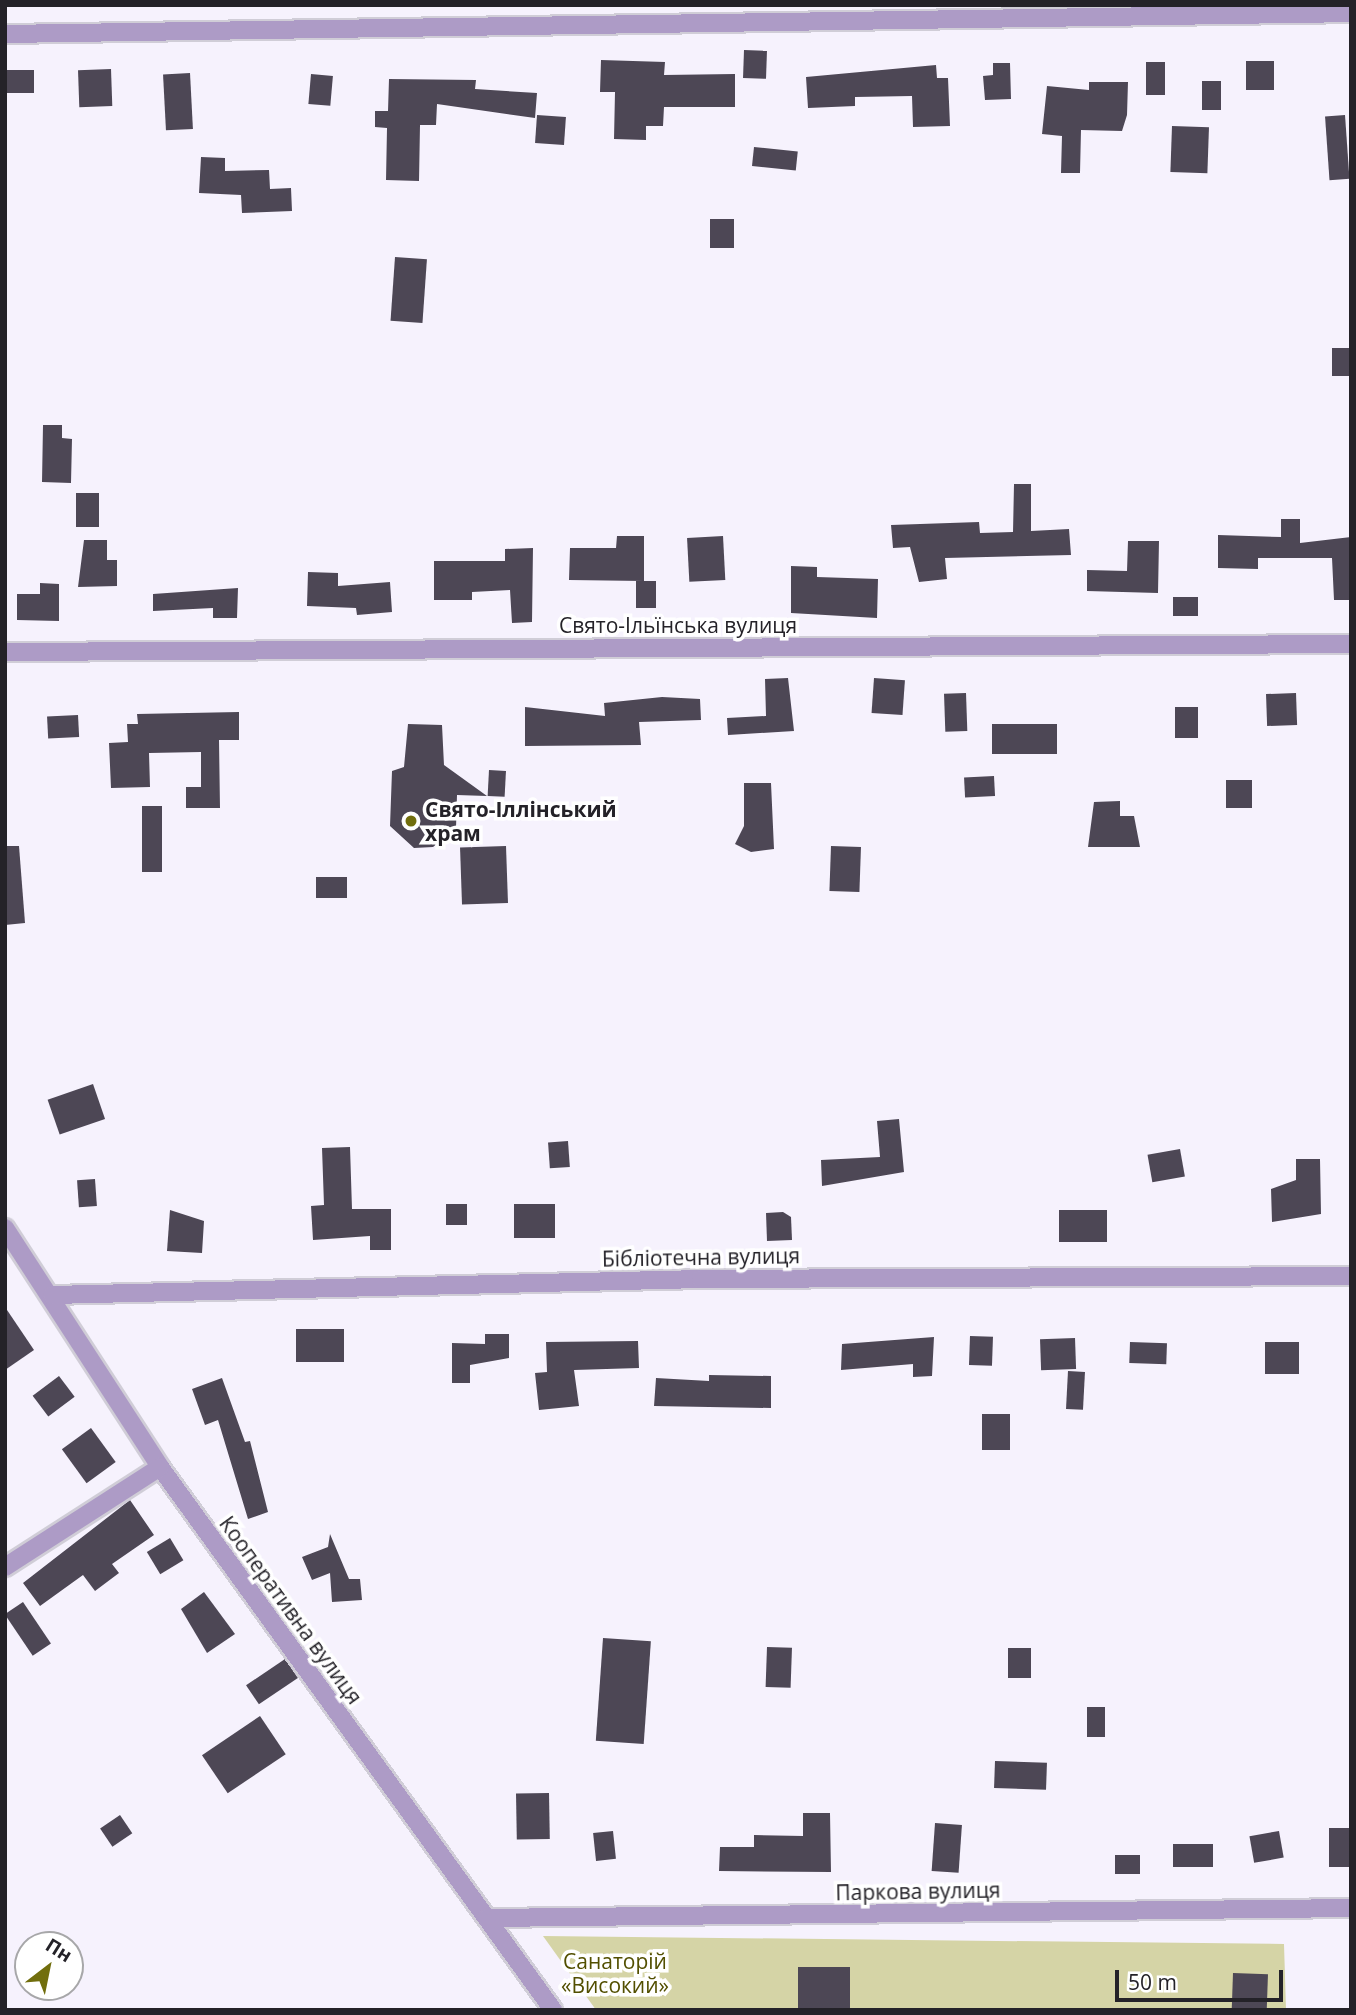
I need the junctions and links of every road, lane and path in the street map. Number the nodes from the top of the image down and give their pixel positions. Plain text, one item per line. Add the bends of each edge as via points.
1 (1351, 13) edge
2 (5, 34) edge
3 (1351, 644) edge
4 (5, 652) edge
5 (5, 1228) edge
6 (1351, 1276) edge
7 (52, 1295) junction
8 (160, 1467) junction
9 (5, 1567) edge
10 (1351, 1908) edge
11 (486, 1919) junction
12 (553, 2010) edge

1 - 2 street
3 - 4 street, Свято-Ільїнська вулиця
5 - 7 street, Кооперативна вулиця
6 - 7 street, Бібліотечна вулиця via 701,1279
7 - 8 street, Кооперативна вулиця
8 - 9 street
8 - 11 street, Кооперативна вулиця
10 - 11 street, Паркова вулиця
11 - 12 street, Кооперативна вулиця

